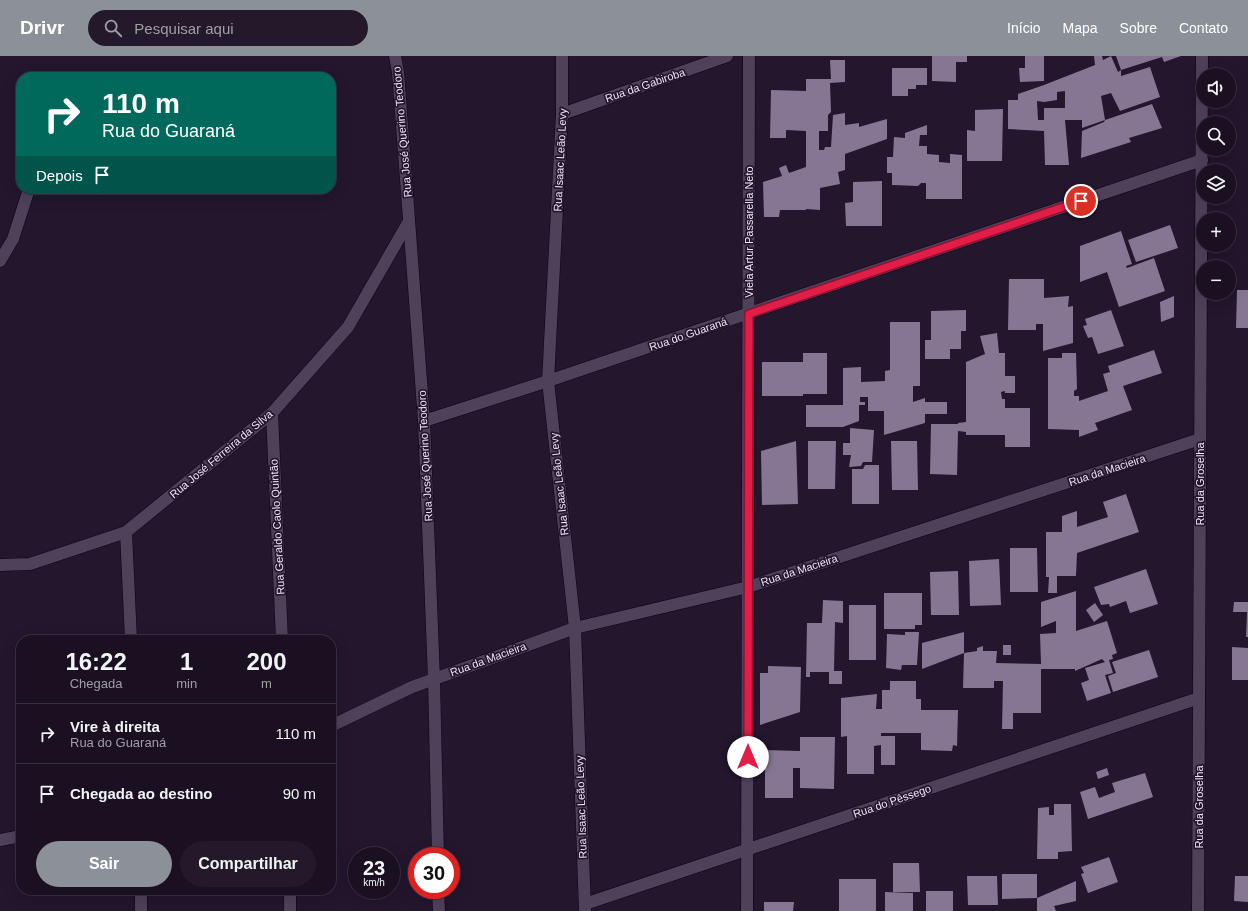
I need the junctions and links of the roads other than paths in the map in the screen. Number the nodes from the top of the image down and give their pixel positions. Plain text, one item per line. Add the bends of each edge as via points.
1 (395, 56) edge
2 (562, 56) edge
3 (727, 56) edge
4 (749, 56) edge
5 (1202, 56) edge
6 (562, 114) junction
7 (1202, 160) junction
8 (27, 194) edge
9 (409, 222) junction
10 (0, 261) edge
11 (749, 314) junction
12 (548, 381) junction
13 (272, 413) junction
14 (424, 421) junction
15 (1200, 439) junction
16 (126, 532) junction
17 (0, 565) edge
18 (748, 586) junction
19 (575, 628) junction
20 (132, 635) edge
21 (282, 635) edge
22 (434, 679) junction
23 (1199, 698) junction
24 (336, 724) edge
25 (16, 837) edge
26 (0, 840) edge
27 (438, 847) edge
28 (747, 850) junction
29 (141, 895) edge
30 (290, 895) edge
31 (438, 899) edge
32 (585, 907) edge
33 (141, 911) edge
34 (290, 911) edge
35 (439, 911) edge
36 (747, 911) edge
37 (1198, 911) edge

1 - 9 street, Rua José Querino Teodoro
2 - 6 street, Rua Isaac Leão Levy
3 - 6 street, Rua da Gabiroba
4 - 11 street, Viela Artur Passarella Neto
5 - 7 street, Rua da Groselha
6 - 12 street, Rua Isaac Leão Levy
7 - 11 street, Rua do Guaraná
7 - 15 street, Rua da Groselha
8 - 10 street via 13,239
9 - 13 street, Rua José Ferreira da Silva via 348,327
9 - 14 street, Rua José Querino Teodoro
11 - 12 street, Rua do Guaraná
11 - 18 street, Viela Artur Passarella Neto
12 - 14 street, Rua do Guaraná
12 - 19 street, Rua Isaac Leão Levy
13 - 16 street, Rua José Ferreira da Silva
13 - 21 street, Rua Geraldo Caolo Quintão
14 - 22 street, Rua José Querino Teodoro
15 - 18 street, Rua da Macieira
15 - 23 street, Rua da Groselha
16 - 17 street, Rua José Ferreira da Silva via 30,564
16 - 20 street
18 - 19 street, Rua da Macieira
18 - 28 street, Viela Artur Passarella Neto
19 - 22 street, Rua da Macieira
19 - 32 street, Rua Isaac Leão Levy
22 - 24 street, Rua da Macieira
22 - 27 street, Rua José Querino Teodoro
23 - 28 street, Rua do Pêssego
23 - 37 street, Rua da Groselha
25 - 26 street
28 - 32 street, Rua do Pêssego
28 - 36 street, Viela Artur Passarella Neto
29 - 33 street
30 - 34 street
31 - 35 street

